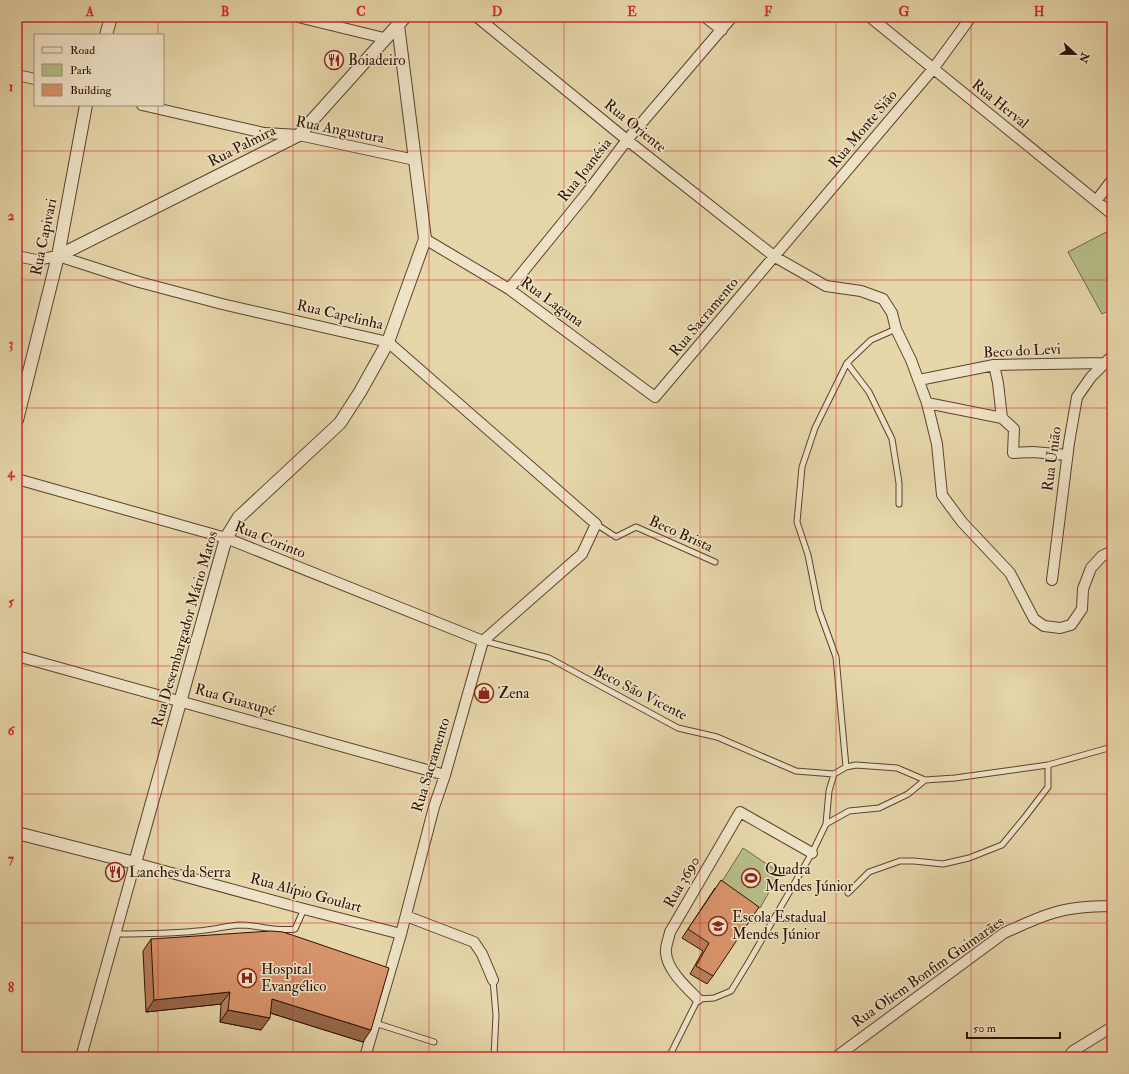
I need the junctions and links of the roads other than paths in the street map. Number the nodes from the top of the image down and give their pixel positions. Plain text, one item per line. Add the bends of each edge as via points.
1 (111, 17) edge
2 (298, 17) edge
3 (477, 17) edge
4 (705, 17) edge
5 (732, 17) edge
6 (870, 17) edge
7 (971, 17) edge
8 (402, 21) edge
9 (722, 30) junction
10 (106, 34) edge
11 (384, 38) junction
12 (933, 69) junction
13 (17, 75) edge
14 (34, 79) edge
15 (86, 106) edge
16 (146, 106) edge
17 (299, 135) junction
18 (627, 140) junction
19 (415, 160) junction
20 (1112, 180) edge
21 (1096, 201) junction
22 (1112, 214) edge
23 (425, 239) junction
24 (17, 256) edge
25 (58, 256) junction
26 (775, 257) junction
27 (509, 289) junction
28 (896, 329) junction
29 (388, 342) junction
30 (1112, 356) edge
31 (846, 363) junction
32 (1104, 364) junction
33 (994, 365) junction
34 (919, 380) junction
35 (656, 397) joint
36 (927, 403) junction
37 (1002, 418) junction
38 (17, 420) edge
39 (1067, 456) junction
40 (17, 479) edge
41 (899, 504) dead end
42 (596, 524) junction
43 (226, 538) junction
44 (1112, 551) edge
45 (715, 562) dead end
46 (1052, 580) dead end
47 (483, 641) junction
48 (17, 656) edge
49 (181, 701) junction
50 (1112, 747) edge
51 (1048, 765) junction
52 (846, 767) junction
53 (445, 774) junction
54 (834, 774) junction
55 (925, 780) junction
56 (826, 824) junction
57 (17, 833) edge
58 (812, 853) junction
59 (135, 863) junction
60 (848, 894) dead end
61 (1112, 906) edge
62 (304, 909) junction
63 (406, 916) junction
64 (114, 934) junction
65 (401, 934) junction
66 (493, 980) joint
67 (698, 999) junction
68 (375, 1023) junction
69 (1112, 1027) edge
70 (434, 1042) dead end
71 (1069, 1055) edge
72 (84, 1056) edge
73 (365, 1057) edge
74 (494, 1057) edge
75 (669, 1057) edge
76 (836, 1057) edge

1 - 10 street
2 - 11 street
3 - 18 street, Rua Oriente
4 - 9 street
5 - 9 street, Rua Joanésia
6 - 12 street, Rua Herval
7 - 12 street, Rua Monte Sião
8 - 11 street, Rua Palmira
8 - 19 street, Rua Desembargador Mário Matos
9 - 18 street, Rua Joanésia
11 - 17 street, Rua Palmira
12 - 21 street, Rua Herval
12 - 26 street, Rua Monte Sião
13 - 14 street
15 - 25 street, Rua Capivari
16 - 17 street, Rua Angustura via 264,134
17 - 19 street, Rua Angustura
17 - 25 street, Rua Palmira
18 - 26 street, Rua Oriente
18 - 27 street, Rua Joanésia
19 - 23 street, Rua Desembargador Mário Matos
20 - 21 street
21 - 22 street, Rua Herval
23 - 27 street, Rua Laguna
23 - 29 street, Rua Desembargador Mário Matos
24 - 25 street, Rua Capelinha via 36,260
25 - 29 street, Rua Capelinha via 146,284 222,304
25 - 38 street, Rua Capivari
26 - 28 street, Rua Oriente via 826,286 861,291 883,299 892,313
26 - 35 street, Rua Sacramento
27 - 35 street, Rua Laguna
28 - 31 lane via 871,340
28 - 34 street
29 - 42 street, Rua Capelinha
29 - 43 street, Rua Desembargador Mário Matos via 340,423 239,517
30 - 32 street, Rua União
31 - 41 lane via 869,392 892,439 900,483
31 - 52 lane via 815,428 802,467 797,522 808,555 819,610 836,657
32 - 33 street, Beco do Levi
32 - 39 street, Rua União via 1078,396
33 - 34 street, Beco do Levi
33 - 37 street
34 - 36 street
36 - 37 street
36 - 44 street via 937,444 942,495 962,522 1010,573 1034,619 1044,626 1060,628 1071,625 1082,609 1083,589 1091,568 1102,556
37 - 39 street via 1014,429 1013,453 1032,452
39 - 46 street, Rua União
40 - 43 street, Rua Corinto
42 - 45 lane, Beco Brista via 616,537 636,528
42 - 47 street via 582,554
43 - 47 street, Rua Corinto
43 - 49 street, Rua Desembargador Mário Matos
47 - 53 street, Rua Sacramento
47 - 54 lane, Beco São Vicente via 549,658 678,728 717,737 796,771
48 - 49 street, Rua Guaxupé
49 - 53 street, Rua Guaxupé
49 - 59 street, Rua Desembargador Mário Matos
50 - 51 lane
51 - 55 lane
51 - 60 lane via 1048,787 1002,845 969,858 943,864 900,861 869,872
52 - 54 lane
52 - 55 lane via 856,765 897,768
53 - 63 street, Rua Sacramento
54 - 56 lane via 828,791
55 - 56 lane via 908,794 879,808 849,811
56 - 58 lane
57 - 59 street, Rua Alípio Goulart
58 - 67 lane via 731,991 714,998
58 - 67 street, Rua 3690 via 740,812 670,932 666,953 672,970
59 - 62 street, Rua Alípio Goulart
59 - 64 street, Rua Desembargador Mário Matos
61 - 76 street, Rua Oliem Bonfim Guimarães via 1086,906 1054,912 1004,934
62 - 64 lane via 295,928 287,930 240,926 163,934
62 - 65 street, Rua Alípio Goulart
63 - 65 street, Rua Sacramento
63 - 66 street via 474,942
64 - 72 street, Rua Desembargador Mário Matos
65 - 68 street, Rua Sacramento
66 - 74 lane via 496,1015
67 - 75 lane
68 - 70 lane
68 - 73 street, Rua Sacramento
69 - 71 street

